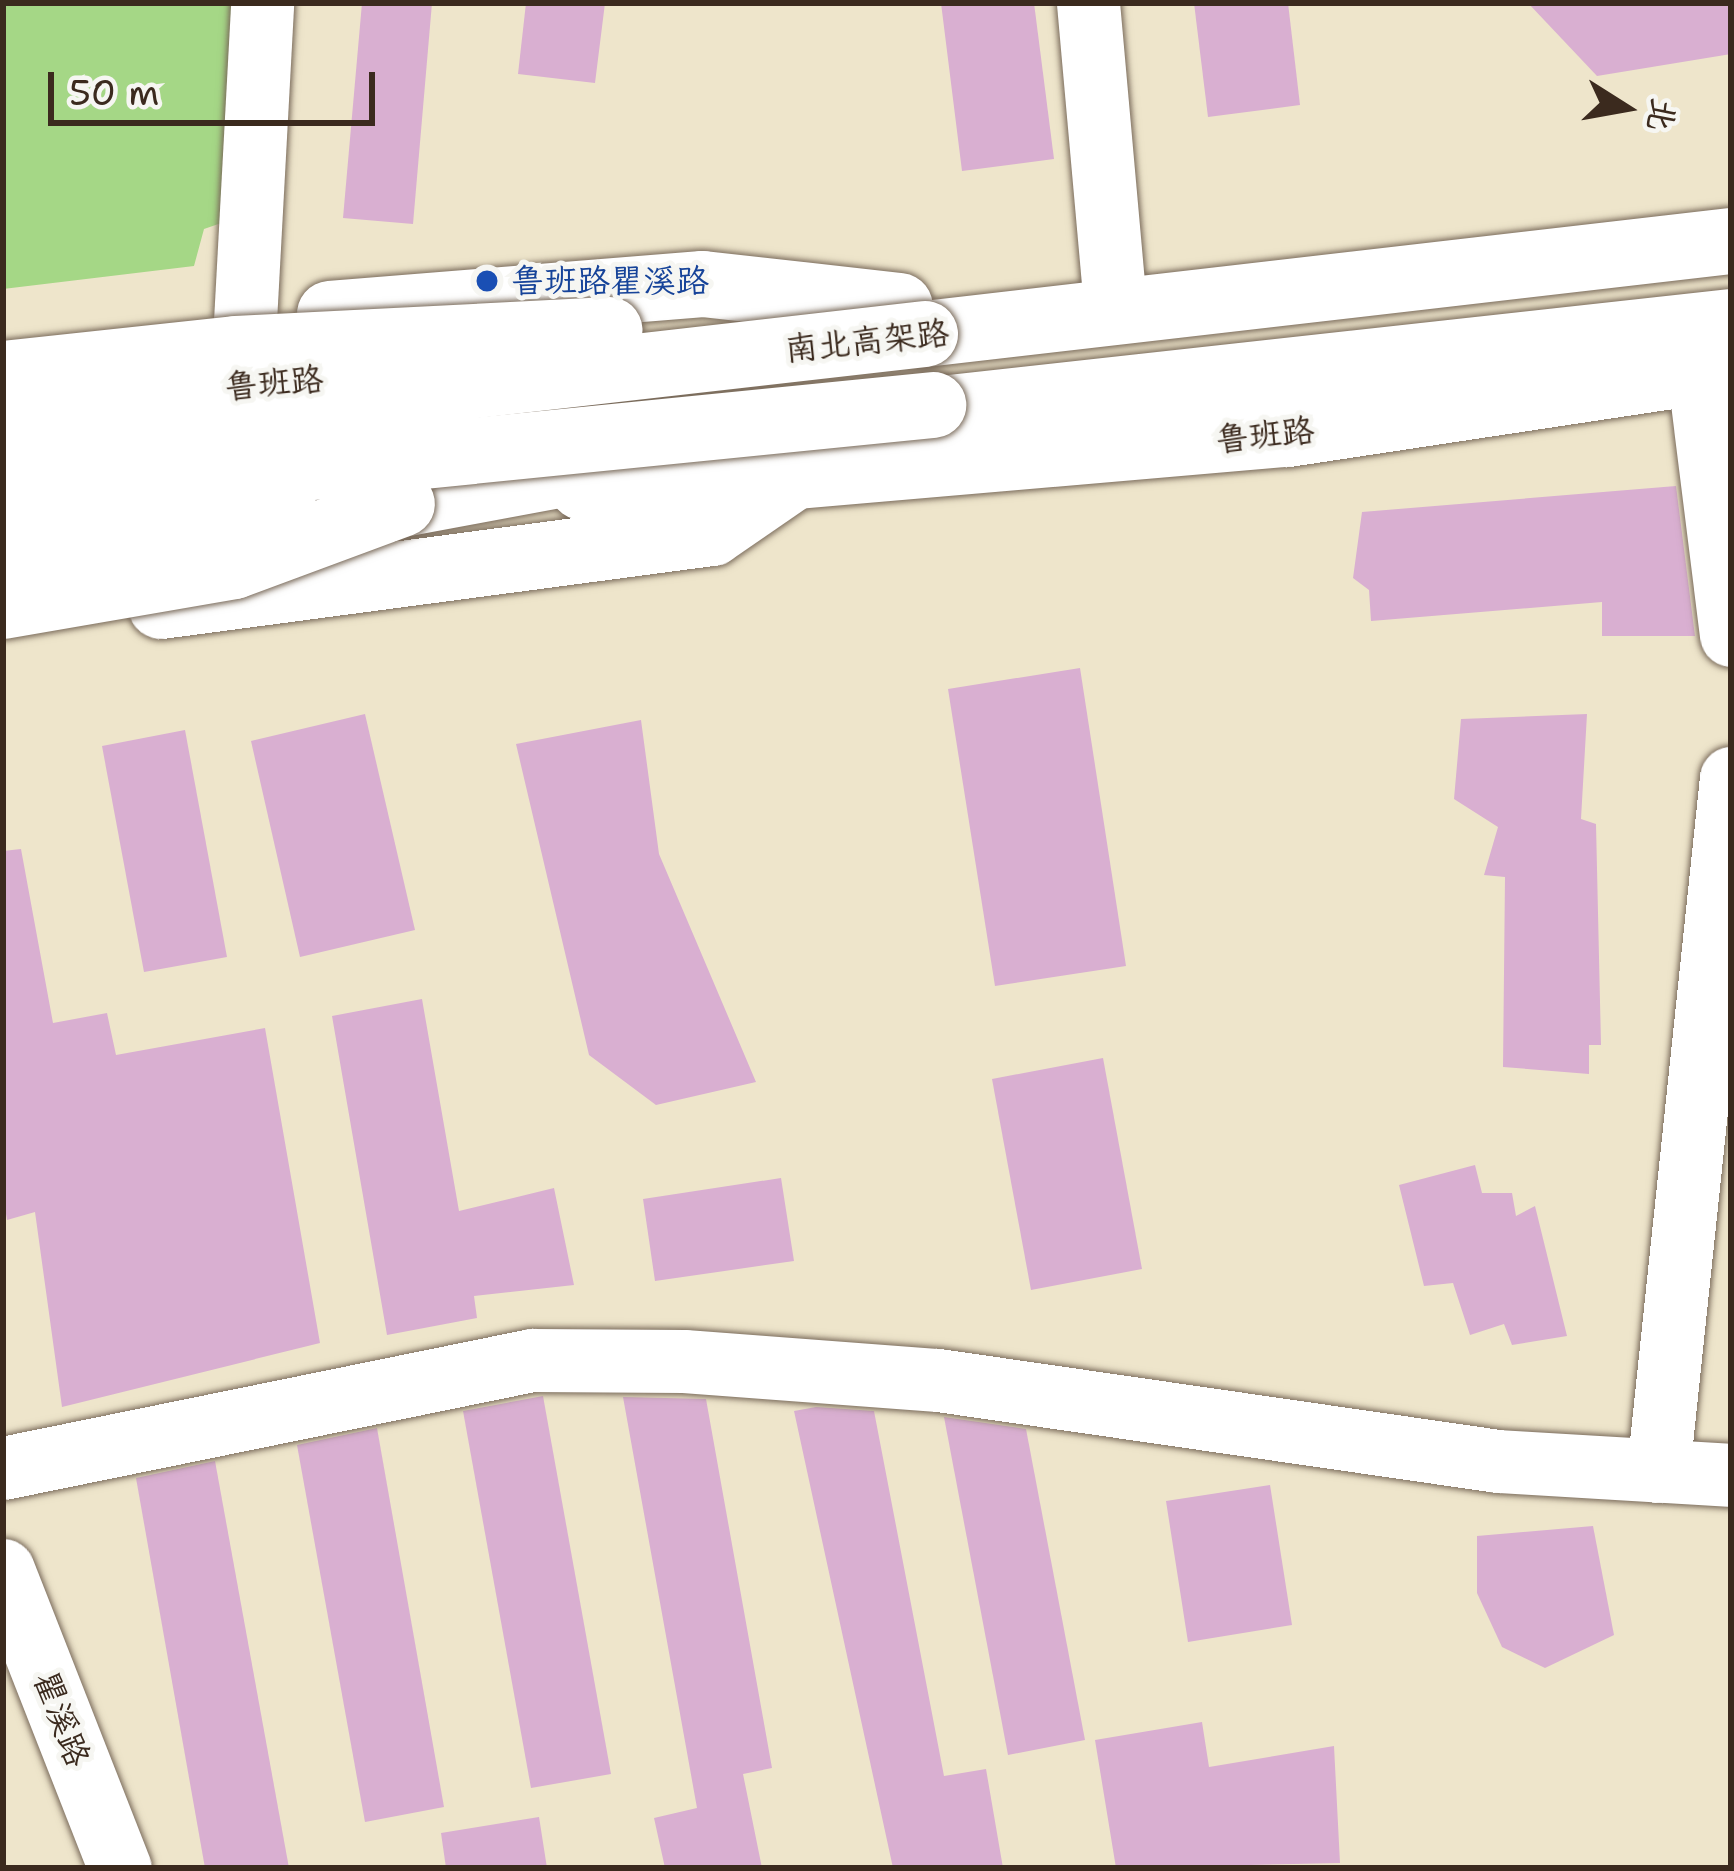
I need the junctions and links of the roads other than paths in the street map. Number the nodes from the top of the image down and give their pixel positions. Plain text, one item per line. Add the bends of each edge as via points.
1 (262, 3) edge
2 (1088, 3) edge
3 (1731, 210) edge
4 (1731, 241) edge
5 (1114, 292) junction
6 (913, 320) junction
7 (245, 321) junction
8 (3, 341) edge
9 (1720, 353) edge
10 (3, 374) edge
11 (933, 405) junction
12 (3, 408) edge
13 (3, 439) edge
14 (795, 476) junction
15 (3, 498) edge
16 (402, 504) junction
17 (3, 546) edge
18 (3, 575) edge
19 (3, 606) edge
20 (3, 625) edge
21 (1731, 635) edge
22 (1731, 778) edge
23 (3, 1468) edge
24 (1658, 1471) junction
25 (1731, 1475) edge
26 (3, 1570) edge
27 (120, 1868) edge

1 - 7 street
2 - 5 street
3 - 5 main road, 鲁班路
4 - 6 main road, 南北高架路
5 - 6 main road, 鲁班路
6 - 7 main road, 鲁班路 via 704,284
6 - 10 main road, bridge via 494,334
6 - 12 main road, 鲁班路
6 - 13 main road, 南北高架路, bridge
7 - 8 main road, 鲁班路
9 - 11 main road
9 - 14 main road, 鲁班路 via 1288,434
9 - 21 street
11 - 15 main road, bridge
11 - 16 main road, bridge
14 - 18 main road, 鲁班路 via 694,470
14 - 20 main road, 鲁班路 via 712,533
16 - 17 main road, bridge
16 - 19 main road, bridge via 234,566
22 - 24 street
23 - 24 street via 532,1360 640,1360 938,1380 1498,1461
24 - 25 street
26 - 27 street, 瞿溪路

